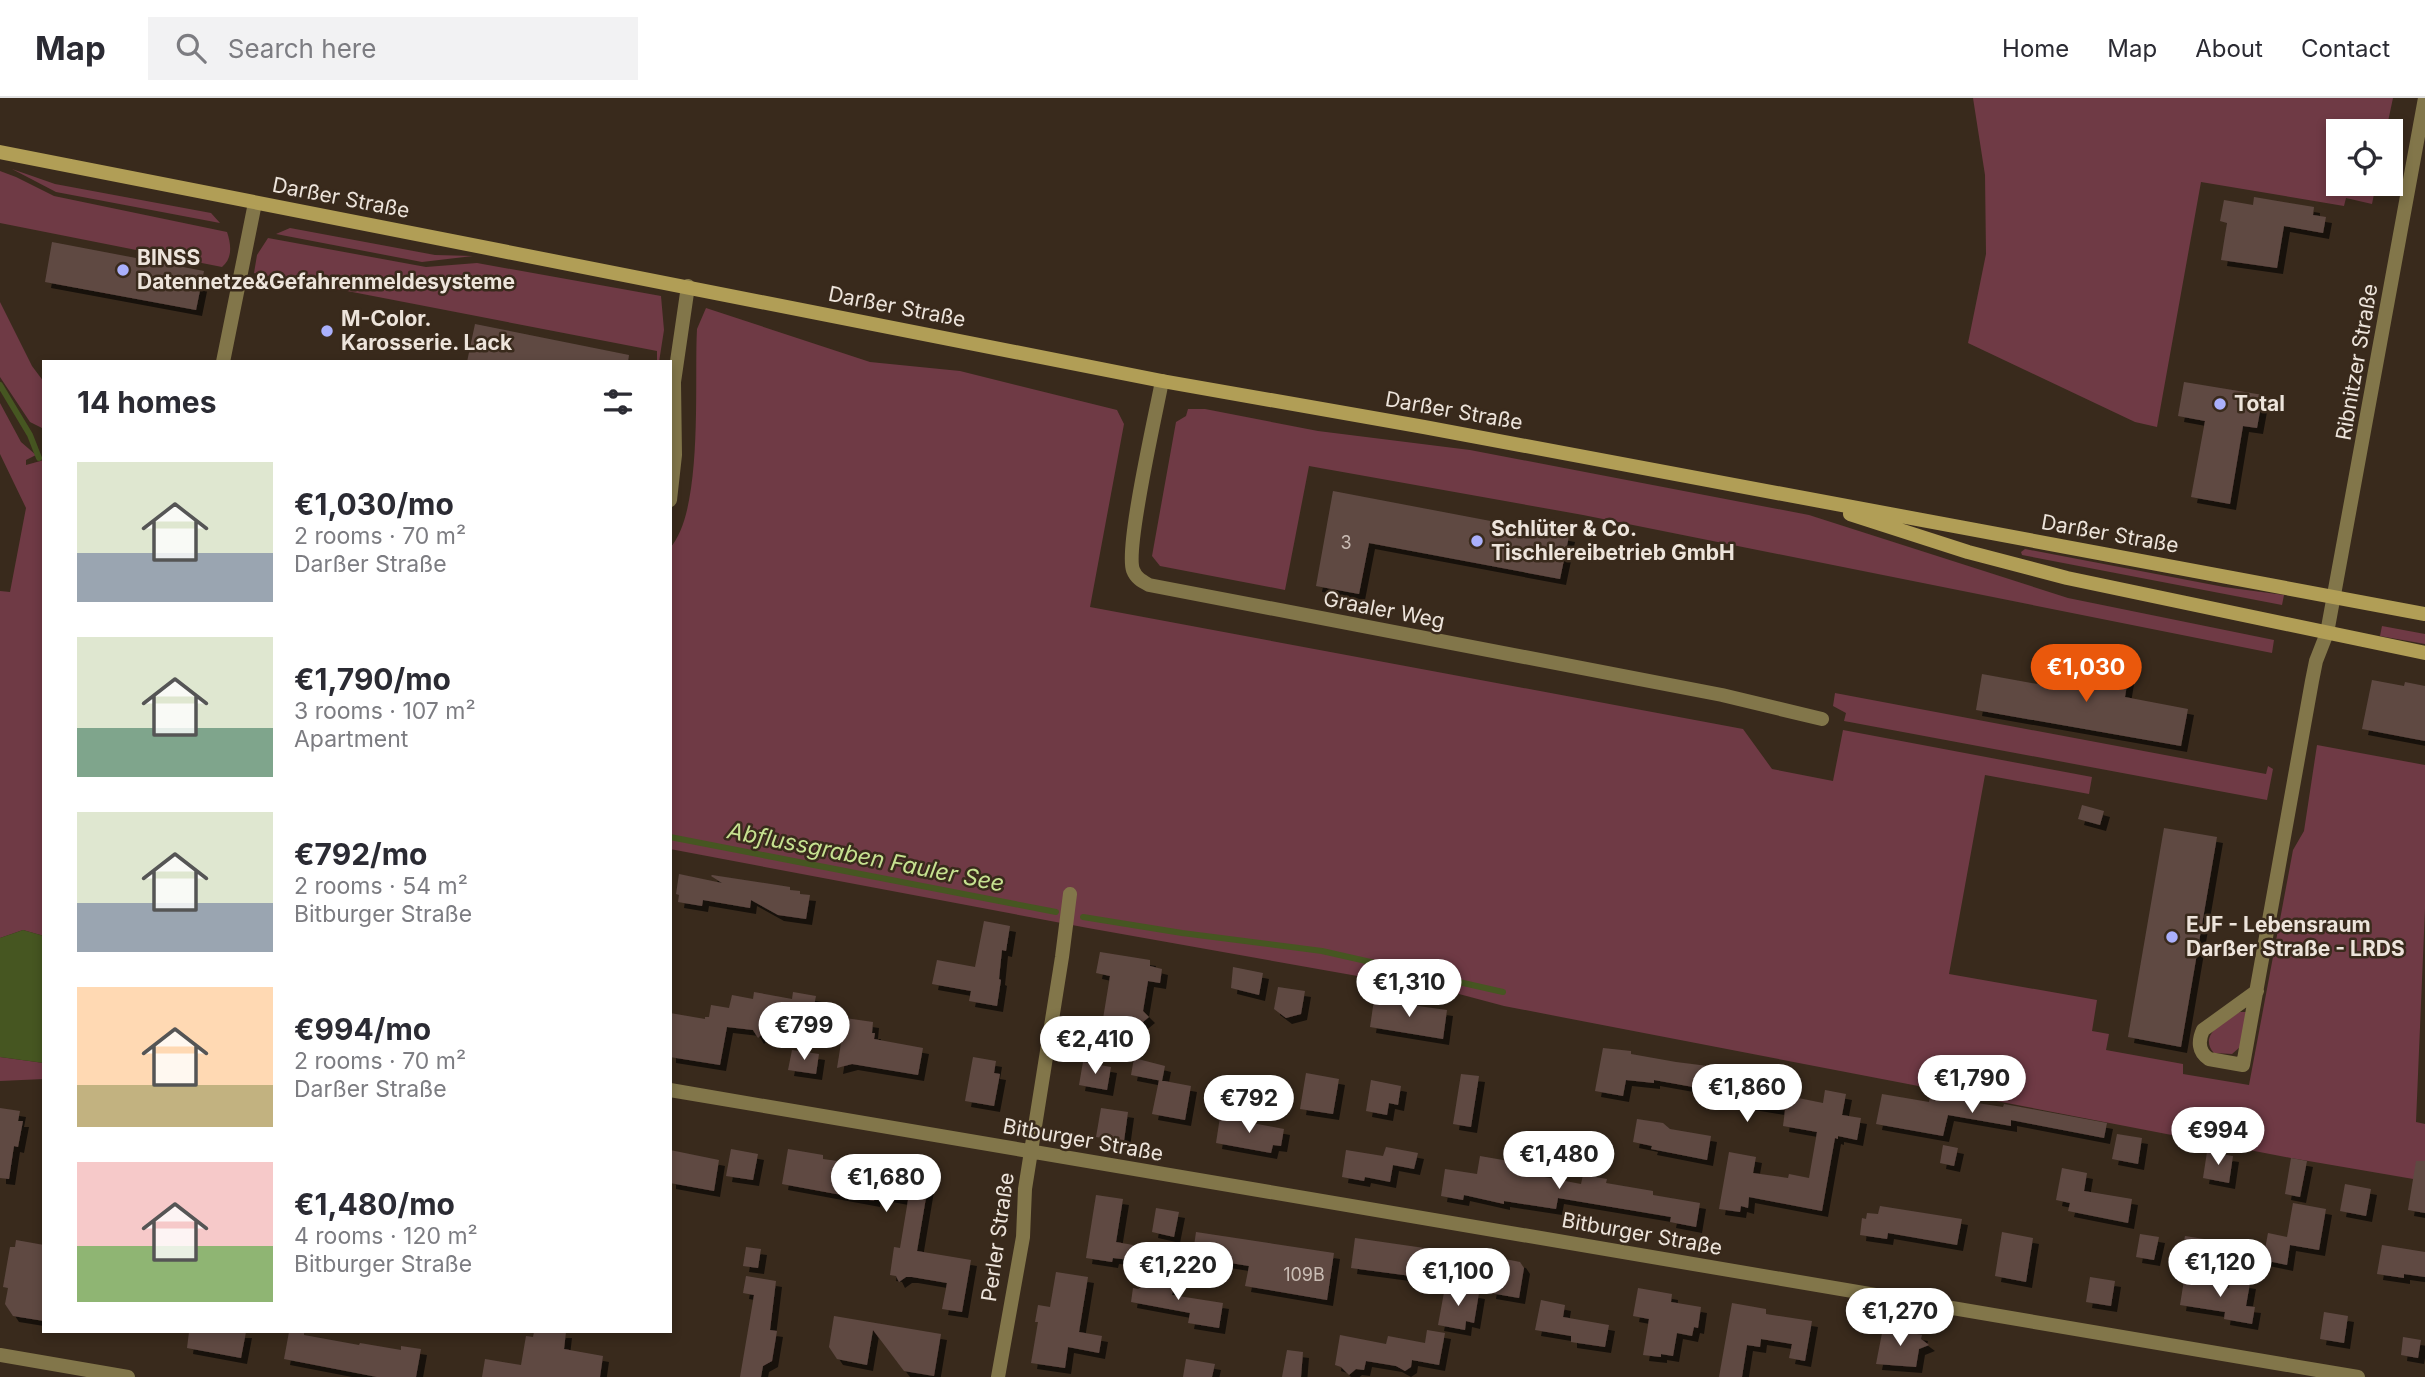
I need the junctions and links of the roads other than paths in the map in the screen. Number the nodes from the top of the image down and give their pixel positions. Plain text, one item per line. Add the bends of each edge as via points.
1 (2425, 98) edge
2 (0, 152) edge
3 (255, 203) junction
4 (688, 286) junction
5 (223, 360) edge
6 (1161, 381) junction
7 (672, 482) edge
8 (1788, 494) junction
9 (2334, 596) junction
10 (2425, 614) edge
11 (2327, 633) junction
12 (2425, 653) edge
13 (1822, 719) dead end
14 (1070, 894) dead end
15 (2257, 991) junction
16 (672, 1090) edge
17 (1031, 1152) junction
18 (0, 1355) edge
19 (128, 1377) edge
20 (998, 1377) edge
21 (2358, 1377) edge

1 - 9 street, Ribnitzer Straße
2 - 3 main road, Darßer Straße
3 - 4 main road, Darßer Straße
3 - 5 street
4 - 6 main road, Darßer Straße
4 - 7 street via 674,382
6 - 8 main road, Darßer Straße
6 - 13 street, Graaler Weg via 1132,563 1138,579 1149,585 1722,695
8 - 9 main road, Darßer Straße
8 - 11 main road, Darßer Straße via 1968,552 2067,578
9 - 10 main road, Darßer Straße
9 - 11 street, Ribnitzer Straße
11 - 12 main road, Darßer Straße
11 - 15 street via 2312,681
14 - 17 street, Perler Straße
15 - 15 street via 2203,1030 2199,1044 2204,1056 2243,1065
16 - 17 street, Bitburger Straße
17 - 20 street, Perler Straße via 1023,1237
17 - 21 street, Bitburger Straße
18 - 19 street

